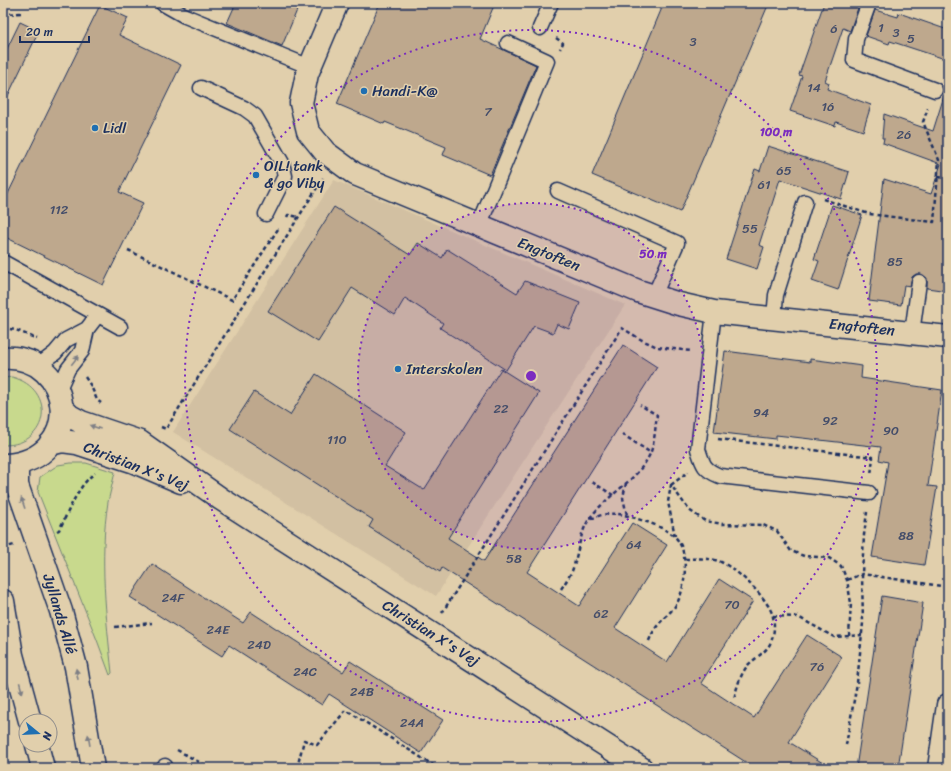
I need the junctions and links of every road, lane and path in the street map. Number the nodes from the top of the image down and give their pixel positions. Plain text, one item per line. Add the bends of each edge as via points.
1 (162, 3) edge
2 (337, 3) edge
3 (551, 3) edge
4 (869, 3) edge
5 (24, 13) dead end
6 (3, 14) edge
7 (540, 28) dead end
8 (508, 43) dead end
9 (310, 68) junction
10 (201, 88) dead end
11 (935, 90) joint
12 (335, 159) junction
13 (938, 177) junction
14 (948, 178) edge
15 (558, 191) dead end
16 (805, 202) joint
17 (266, 214) dead end
18 (299, 217) junction
19 (284, 221) dead end
20 (479, 226) junction
21 (280, 228) dead end
22 (128, 250) dead end
23 (3, 262) edge
24 (919, 282) dead end
25 (654, 296) junction
26 (714, 312) junction
27 (97, 316) junction
28 (774, 318) junction
29 (120, 327) dead end
30 (87, 329) junction
31 (912, 333) junction
32 (948, 336) edge
33 (709, 353) junction
34 (3, 358) edge
35 (38, 366) junction
36 (60, 400) junction
37 (640, 405) dead end
38 (155, 424) dead end
39 (622, 434) dead end
40 (699, 437) junction
41 (50, 444) junction
42 (651, 453) junction
43 (12, 464) edge
44 (592, 482) dead end
45 (626, 483) junction
46 (869, 493) junction
47 (613, 495) junction
48 (221, 499) junction
49 (627, 515) junction
50 (590, 519) junction
51 (675, 536) junction
52 (685, 559) junction
53 (862, 574) junction
54 (847, 580) junction
55 (948, 587) edge
56 (561, 589) dead end
57 (3, 601) edge
58 (773, 616) junction
59 (152, 623) dead end
60 (115, 627) dead end
61 (430, 632) junction
62 (862, 635) junction
63 (849, 636) junction
64 (648, 643) dead end
65 (734, 699) dead end
66 (948, 705) edge
67 (28, 713) edge
68 (846, 745) dead end
69 (175, 749) dead end
70 (39, 753) edge
71 (43, 768) edge
72 (93, 768) edge
73 (210, 768) edge
74 (297, 768) edge
75 (431, 768) edge
76 (641, 768) edge
77 (938, 768) edge

1 - 9 lane via 185,16
2 - 9 street, Engtoften
3 - 7 lane
4 - 11 lane via 856,40 854,60
5 - 6 path
8 - 20 lane via 547,61
9 - 12 street, Engtoften via 301,103 308,131 325,152
10 - 17 lane via 244,108 255,116 282,163 285,176
11 - 13 path via 923,122 939,160
12 - 18 path
12 - 20 street, Engtoften via 355,174
13 - 14 path
13 - 16 path via 934,222 869,214 816,197
15 - 25 lane via 677,243
16 - 28 lane via 776,295
18 - 19 path via 288,215
18 - 38 path via 166,429
20 - 25 street, Engtoften
21 - 22 path via 232,300
23 - 27 lane
24 - 31 lane
25 - 26 street, Engtoften
26 - 28 street, Engtoften
26 - 33 lane
27 - 29 lane
27 - 30 lane
28 - 31 street, Engtoften
30 - 35 lane via 66,340 55,353
36 -> 30 lane via 68,369 82,351
31 - 32 street, Engtoften
33 - 40 lane
33 - 61 path via 657,347 622,328
34 - 35 street via 25,360
35 - 36 street, Christian X's Vej via 49,376
36 - 41 street via 61,421
48 -> 36 street, Christian X's Vej via 140,442 70,416
37 - 42 path via 657,415
39 - 42 path
40 - 46 lane via 698,449 703,464 709,472 720,476
40 - 46 path via 873,457
41 - 43 street via 32,459
41 - 48 street, Christian X's Vej via 62,441 77,443 123,458
42 - 45 path via 643,468
72 -> 43 street, Jyllands Allé via 76,667 61,610 17,485 17,470
44 - 47 path
45 - 47 path
45 - 49 path via 623,498
46 - 53 path
47 - 50 path
48 - 61 street, Christian X's Vej
49 - 50 path via 600,514
49 - 51 path via 652,523
50 - 56 path via 585,527 572,572
51 - 52 path
51 - 54 path via 668,502 671,485 690,510 705,521 723,524 763,524 777,532 792,551 804,556 829,558 841,566
52 - 58 path via 708,558 722,562 740,575 764,600
52 - 64 path via 685,574 677,604 657,626
53 - 54 path
53 - 55 path
53 - 62 path
54 - 63 path via 851,603
57 -> 67 street via 12,655
58 - 63 path via 798,617 834,637
58 - 65 path via 775,630 770,645 747,666 739,679
59 - 60 path
61 - 76 street, Christian X's Vej
62 - 63 path
62 - 68 path
66 - 77 street
69 - 73 path
70 - 71 street
74 - 75 path via 304,740 317,745 346,710 433,765

